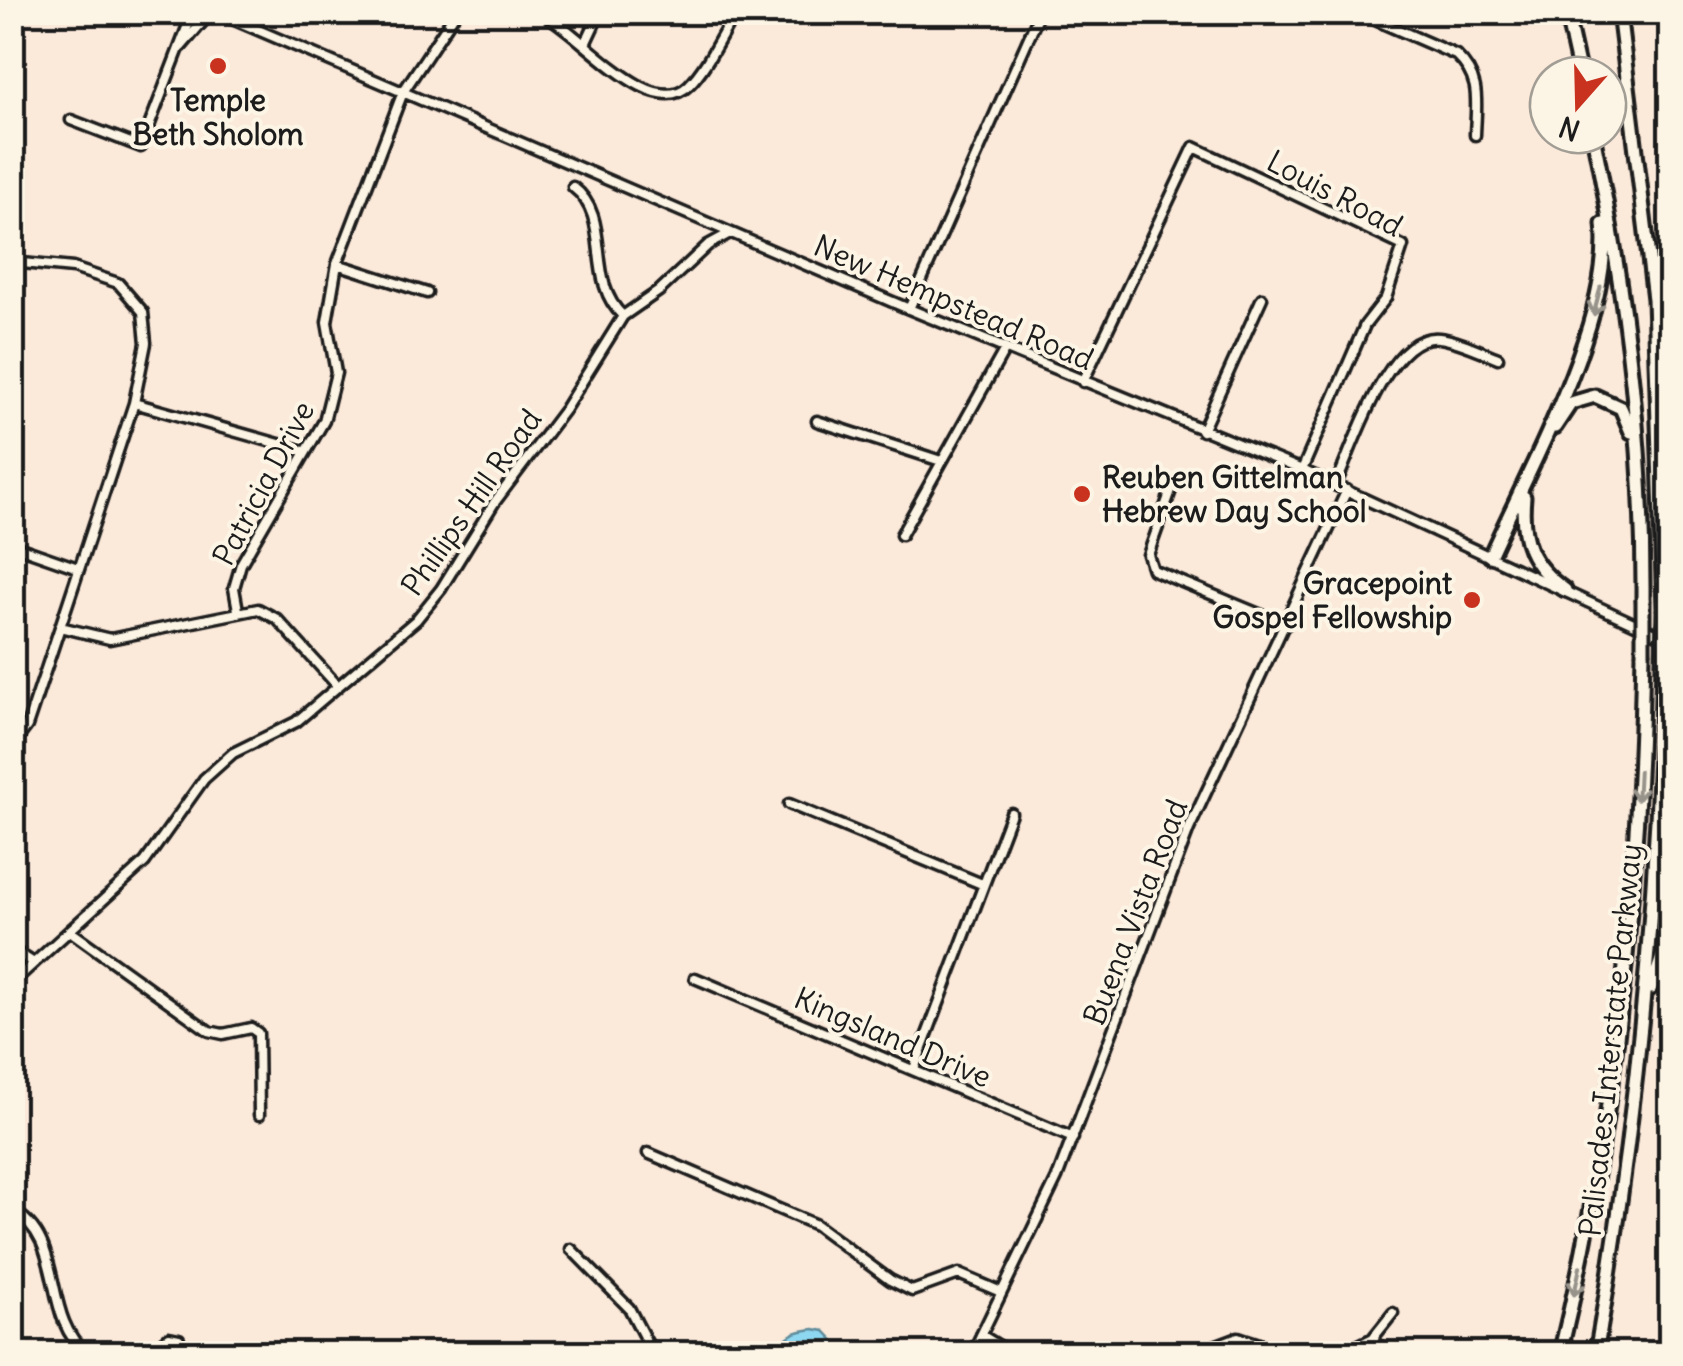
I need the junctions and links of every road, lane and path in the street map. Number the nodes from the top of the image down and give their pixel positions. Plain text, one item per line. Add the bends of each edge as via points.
1 (193, 12) edge
2 (456, 12) edge
3 (540, 12) edge
4 (600, 12) edge
5 (736, 12) edge
6 (1040, 12) edge
7 (1357, 12) edge
8 (1566, 12) edge
9 (1619, 12) edge
10 (218, 13) edge
11 (586, 42) junction
12 (178, 50) junction
13 (1576, 55) edge
14 (403, 92) junction
15 (71, 120) dead end
16 (1475, 135) dead end
17 (1595, 155) edge
18 (1596, 155) edge
19 (573, 187) dead end
20 (730, 233) junction
21 (12, 262) edge
22 (337, 264) junction
23 (427, 293) dead end
24 (1262, 298) dead end
25 (909, 309) junction
26 (622, 316) junction
27 (1005, 349) junction
28 (1498, 358) dead end
29 (1084, 382) junction
30 (134, 402) junction
31 (817, 421) dead end
32 (1202, 431) junction
33 (304, 451) junction
34 (940, 461) junction
35 (1302, 470) junction
36 (1174, 482) dead end
37 (1336, 484) junction
38 (1347, 490) junction
39 (1524, 496) junction
40 (1642, 530) junction
41 (900, 535) dead end
42 (12, 545) edge
43 (1493, 557) junction
44 (78, 568) junction
45 (1566, 590) junction
46 (238, 610) junction
47 (1286, 624) junction
48 (60, 626) junction
49 (1670, 640) edge
50 (336, 684) junction
51 (1662, 686) junction
52 (12, 746) edge
53 (789, 804) dead end
54 (1012, 813) dead end
55 (1670, 832) edge
56 (982, 884) junction
57 (70, 931) junction
58 (1670, 935) edge
59 (12, 949) edge
60 (34, 963) junction
61 (694, 978) dead end
62 (12, 983) edge
63 (914, 1069) junction
64 (1635, 1086) junction
65 (259, 1114) dead end
66 (1073, 1138) junction
67 (648, 1153) dead end
68 (12, 1210) edge
69 (571, 1249) dead end
70 (1001, 1292) junction
71 (1393, 1313) dead end
72 (981, 1335) junction
73 (1373, 1338) junction
74 (87, 1354) edge
75 (148, 1354) edge
76 (180, 1354) edge
77 (653, 1354) edge
78 (972, 1354) edge
79 (1012, 1354) edge
80 (1193, 1354) edge
81 (1290, 1354) edge
82 (1341, 1354) edge
83 (1384, 1354) edge
84 (1560, 1354) edge
85 (1596, 1354) edge

1 - 12 street
2 - 14 street, Patricia Drive
3 - 11 street
4 - 11 street
5 - 11 street via 688,86 670,94 650,93 628,80
6 - 25 street
7 - 16 street via 1456,55 1467,66 1478,92
8 - 13 highway
9 - 51 highway, Palisades Interstate Parkway, bridge via 1654,300
10 - 12 street
10 - 14 street, New Hempstead Road
12 - 15 street via 141,147
14 - 20 street, New Hempstead Road
14 - 22 street, Patricia Drive
17 -> 43 highway via 1605,242 1599,297
18 - 40 highway, Palisades Interstate Parkway via 1626,330
19 - 26 street via 593,216 602,288
20 - 25 street, New Hempstead Road
20 - 26 street, Phillips Hill Road
21 - 30 street via 74,268 118,284 142,312 146,343
22 - 23 street
22 - 33 street, Patricia Drive via 327,298 334,393
24 - 32 street
25 - 27 street, New Hempstead Road
26 - 50 street, Phillips Hill Road via 442,589 416,620
27 - 29 street, New Hempstead Road
27 - 34 street
28 - 37 street via 1439,338 1424,338 1397,357
29 - 32 street, New Hempstead Road
29 - 35 street, Louis Road via 1194,147 1403,246 1386,298 1366,325
30 - 33 street
30 - 44 street
31 - 34 street
32 - 35 street, New Hempstead Road
33 - 46 street, Patricia Drive via 241,564 234,588
34 - 41 street
35 - 37 street, New Hempstead Road
36 - 47 street via 1148,556 1153,570
37 - 38 street, New Hempstead Road
38 - 43 street, New Hempstead Road
38 - 47 street, Buena Vista Road
39 - 40 highway via 1563,410 1580,398 1601,396 1628,419
39 - 43 highway
39 - 45 highway via 1529,554
40 -> 84 highway, Palisades Interstate Parkway, bridge via 1636,845 1621,1016 1596,1186
42 - 44 street
43 - 45 street, New Hempstead Road
44 - 48 street
45 - 49 street, New Hempstead Road
46 - 48 street via 110,639
46 - 50 street via 277,618
47 - 66 street, Buena Vista Road via 1189,829
48 - 52 street via 27,726
50 - 57 street, Phillips Hill Road via 296,722 232,754 204,779 145,862
51 - 55 highway
51 - 64 highway, Palisades Interstate Parkway
53 - 56 street
54 - 56 street
56 - 63 street
57 - 60 street, Phillips Hill Road
57 - 65 street via 209,1031 258,1033
58 - 64 highway via 1653,978
59 - 60 street
60 - 62 street, Phillips Hill Road
61 - 63 street, Kingsland Drive
63 - 66 street, Kingsland Drive
64 - 85 highway, Palisades Interstate Parkway
66 - 70 street, Buena Vista Road
67 - 70 street via 816,1224 912,1291 959,1274
68 - 74 street via 41,1235 62,1323
69 - 77 street via 629,1308
70 - 72 street, Buena Vista Road
71 - 73 street
72 - 78 street, Buena Vista Road
72 - 79 street
73 - 82 street
73 - 83 street
75 - 76 street via 169,1336 179,1339
80 - 81 street via 1238,1338

